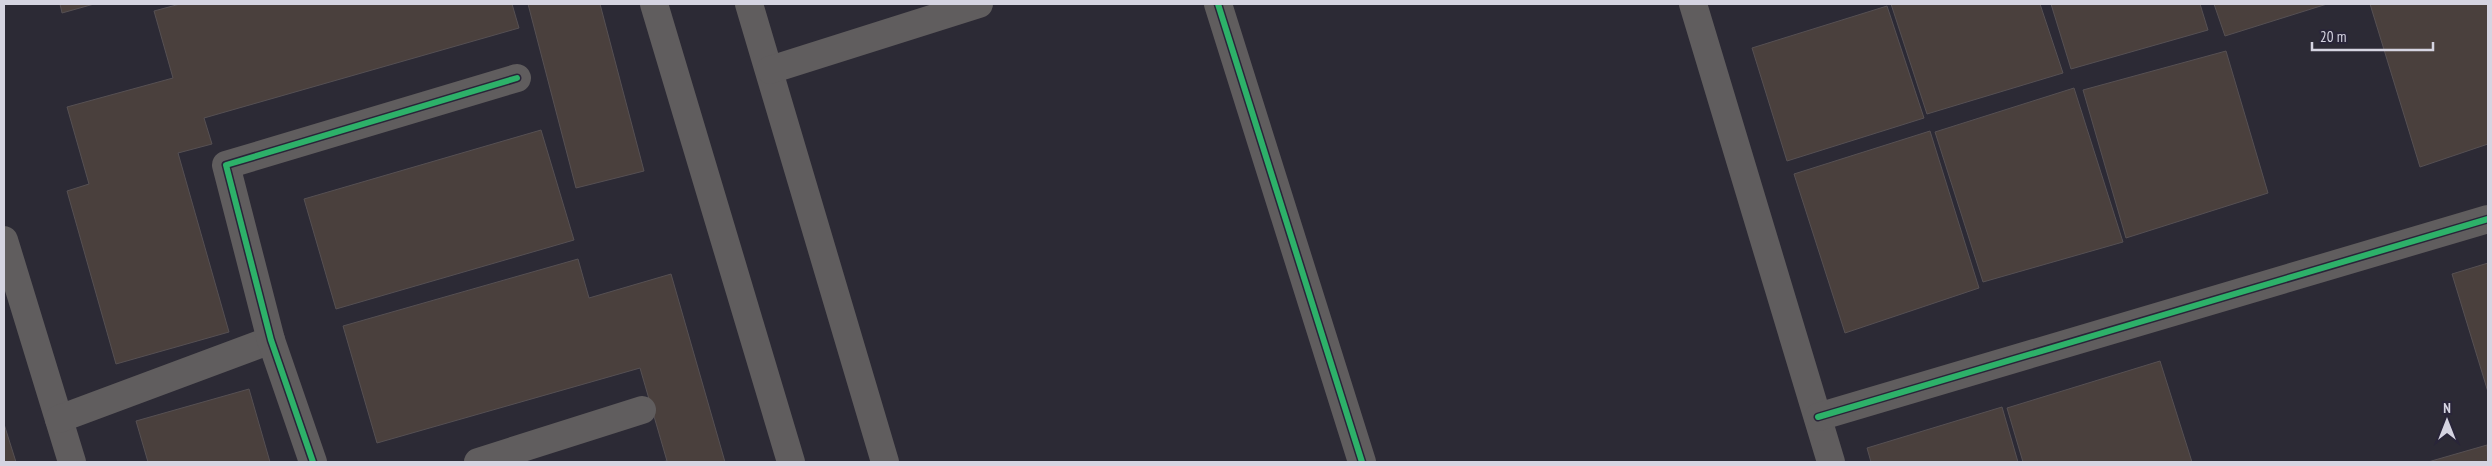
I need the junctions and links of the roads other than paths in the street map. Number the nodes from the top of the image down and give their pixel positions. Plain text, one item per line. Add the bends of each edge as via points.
1 (654, 4) edge
2 (749, 4) edge
3 (980, 4) edge
4 (1218, 4) edge
5 (1693, 4) edge
6 (770, 70) junction
7 (517, 78) dead end
8 (2488, 219) edge
9 (6, 255) edge
10 (270, 340) junction
11 (642, 410) dead end
12 (1818, 417) junction
13 (59, 419) junction
14 (72, 462) edge
15 (313, 462) edge
16 (478, 462) edge
17 (792, 462) edge
18 (885, 462) edge
19 (1362, 462) edge
20 (1831, 462) edge

1 - 17 street
2 - 6 street
3 - 6 street
4 - 19 street
5 - 12 street
6 - 18 street
7 - 10 street via 226,165
8 - 12 street
9 - 13 street
10 - 13 street
10 - 15 street
11 - 16 street
12 - 20 street
13 - 14 street

